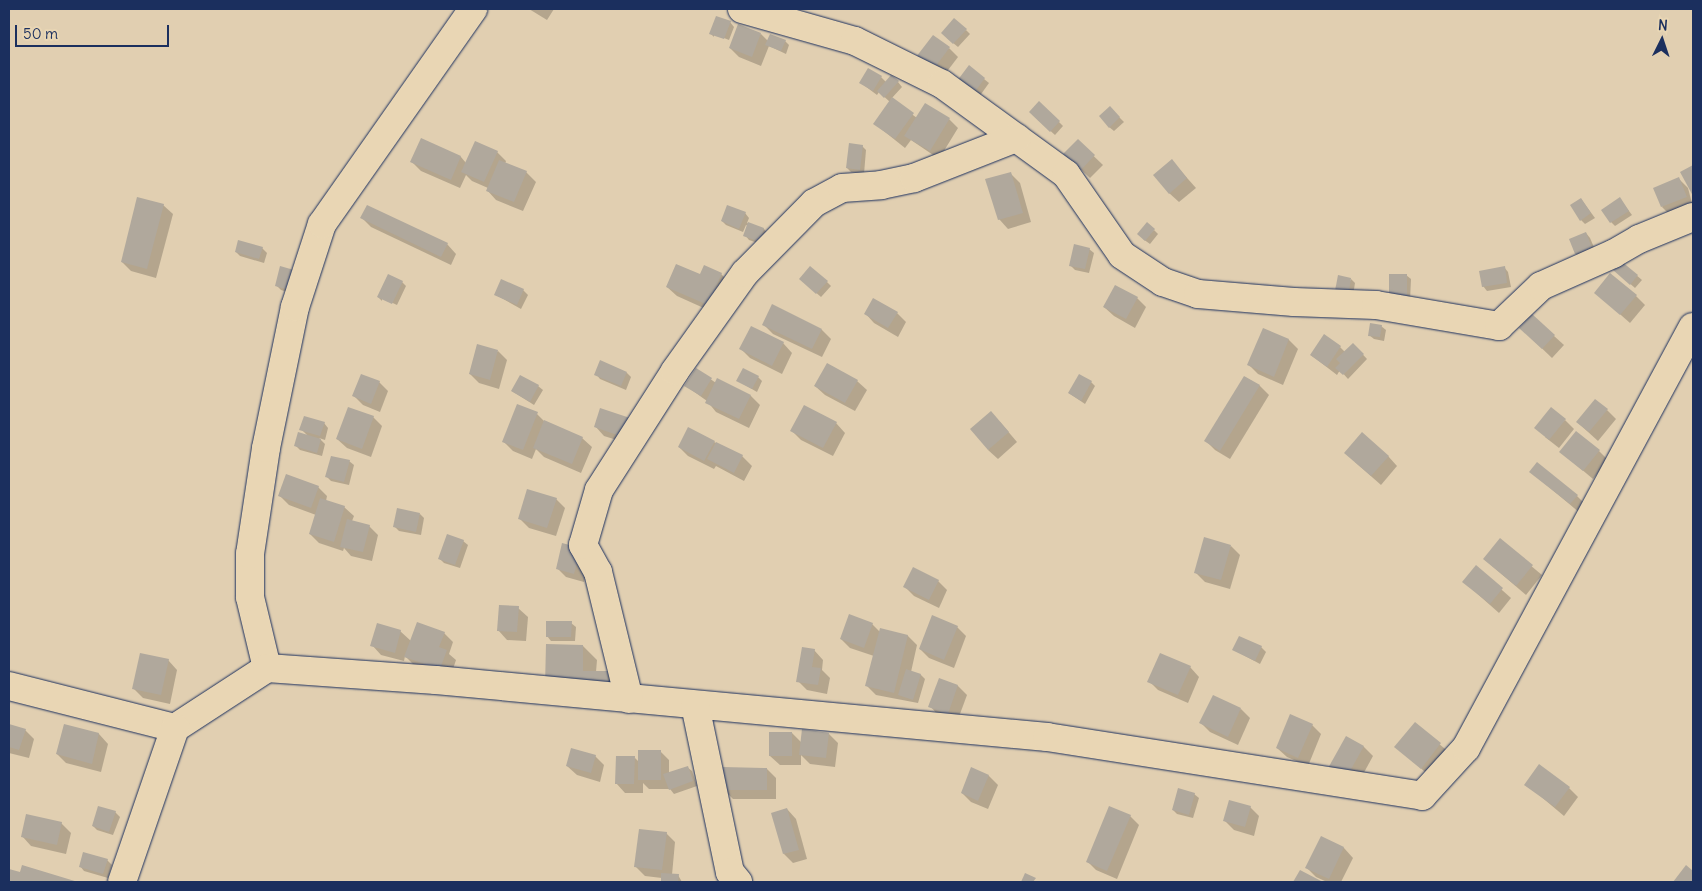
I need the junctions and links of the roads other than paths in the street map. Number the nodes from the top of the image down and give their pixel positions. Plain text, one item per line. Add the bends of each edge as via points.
1 (473, 9) edge
2 (742, 9) edge
3 (1016, 138) junction
4 (1693, 217) edge
5 (1693, 327) edge
6 (267, 668) junction
7 (9, 686) edge
8 (629, 699) junction
9 (695, 705) junction
10 (175, 728) junction
11 (122, 882) edge
12 (738, 882) edge

1 - 6 street via 322,224 295,308 266,448 250,554 250,597
2 - 3 street via 855,41 942,84
3 - 4 street via 1066,174 1122,255 1163,282 1198,294 1376,305 1499,326 1541,286
3 - 8 street via 914,178 842,188 814,203 745,273 681,364 599,490 583,545 598,572
5 - 9 street via 1466,748 1422,796 1047,736
6 - 8 street
6 - 10 street
7 - 10 street
8 - 9 street
9 - 12 street via 730,872
10 - 11 street

